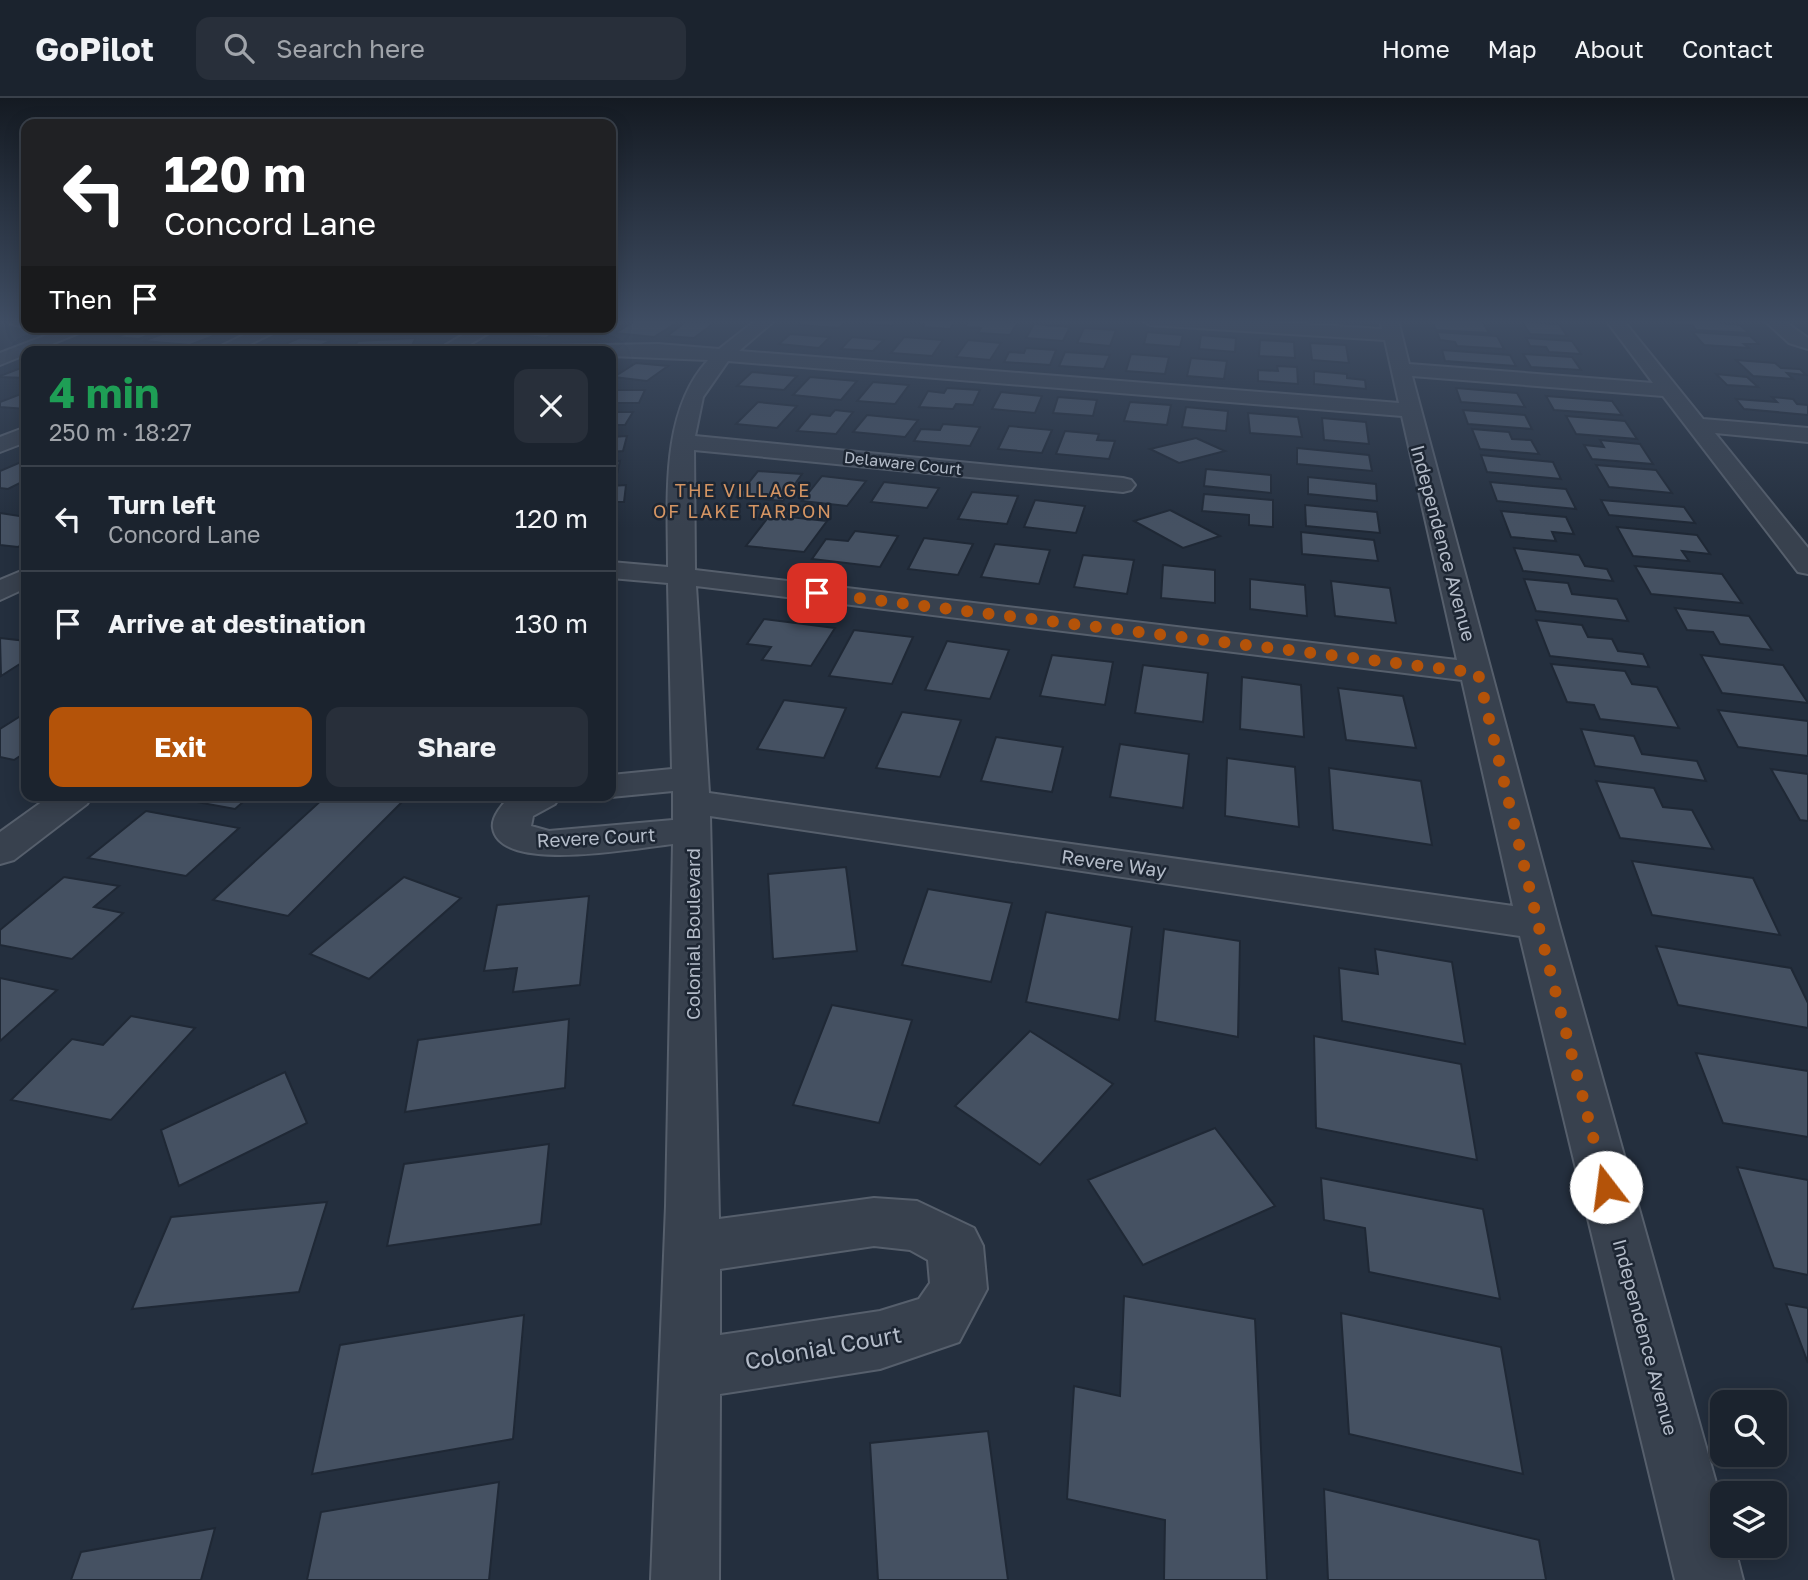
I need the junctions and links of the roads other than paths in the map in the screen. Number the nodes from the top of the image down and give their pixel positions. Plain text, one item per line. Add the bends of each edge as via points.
1 (697, 389) edge
2 (1149, 389) edge
3 (1405, 389) edge
4 (1663, 389) edge
5 (1668, 390) joint
6 (1409, 410) junction
7 (1696, 425) junction
8 (1808, 435) edge
9 (21, 436) edge
10 (684, 442) junction
11 (0, 445) edge
12 (1123, 485) dead end
13 (1808, 566) edge
14 (616, 570) edge
15 (680, 576) junction
16 (21, 579) edge
17 (0, 591) edge
18 (1478, 673) junction
19 (616, 787) edge
20 (67, 801) edge
21 (532, 801) edge
22 (691, 803) junction
23 (0, 851) edge
24 (1538, 924) junction
25 (693, 1248) junction
26 (691, 1369) junction
27 (685, 1580) edge
28 (1709, 1580) edge

1 - 10 street, Colonial Boulevard via 687,412
2 - 6 street
3 - 6 street, Independence Avenue
4 - 5 street
5 - 7 street
6 - 18 street, Independence Avenue
7 - 8 street
7 - 13 street
9 - 11 street
10 - 12 street, Delaware Court
10 - 15 street, Colonial Boulevard
14 - 15 street
15 - 18 street
15 - 22 street, Colonial Boulevard
16 - 17 street
18 - 24 street, Independence Avenue
19 - 22 street
20 - 23 street
21 - 22 street, Revere Court via 520,807 511,820 512,830 526,841 549,844
22 - 24 street, Revere Way
22 - 25 street, Colonial Boulevard
24 - 28 street, Independence Avenue
25 - 26 street, Colonial Boulevard
25 - 26 street, Colonial Court via 874,1222 917,1226 956,1246 959,1289 938,1322 880,1340
26 - 27 street, Colonial Boulevard

